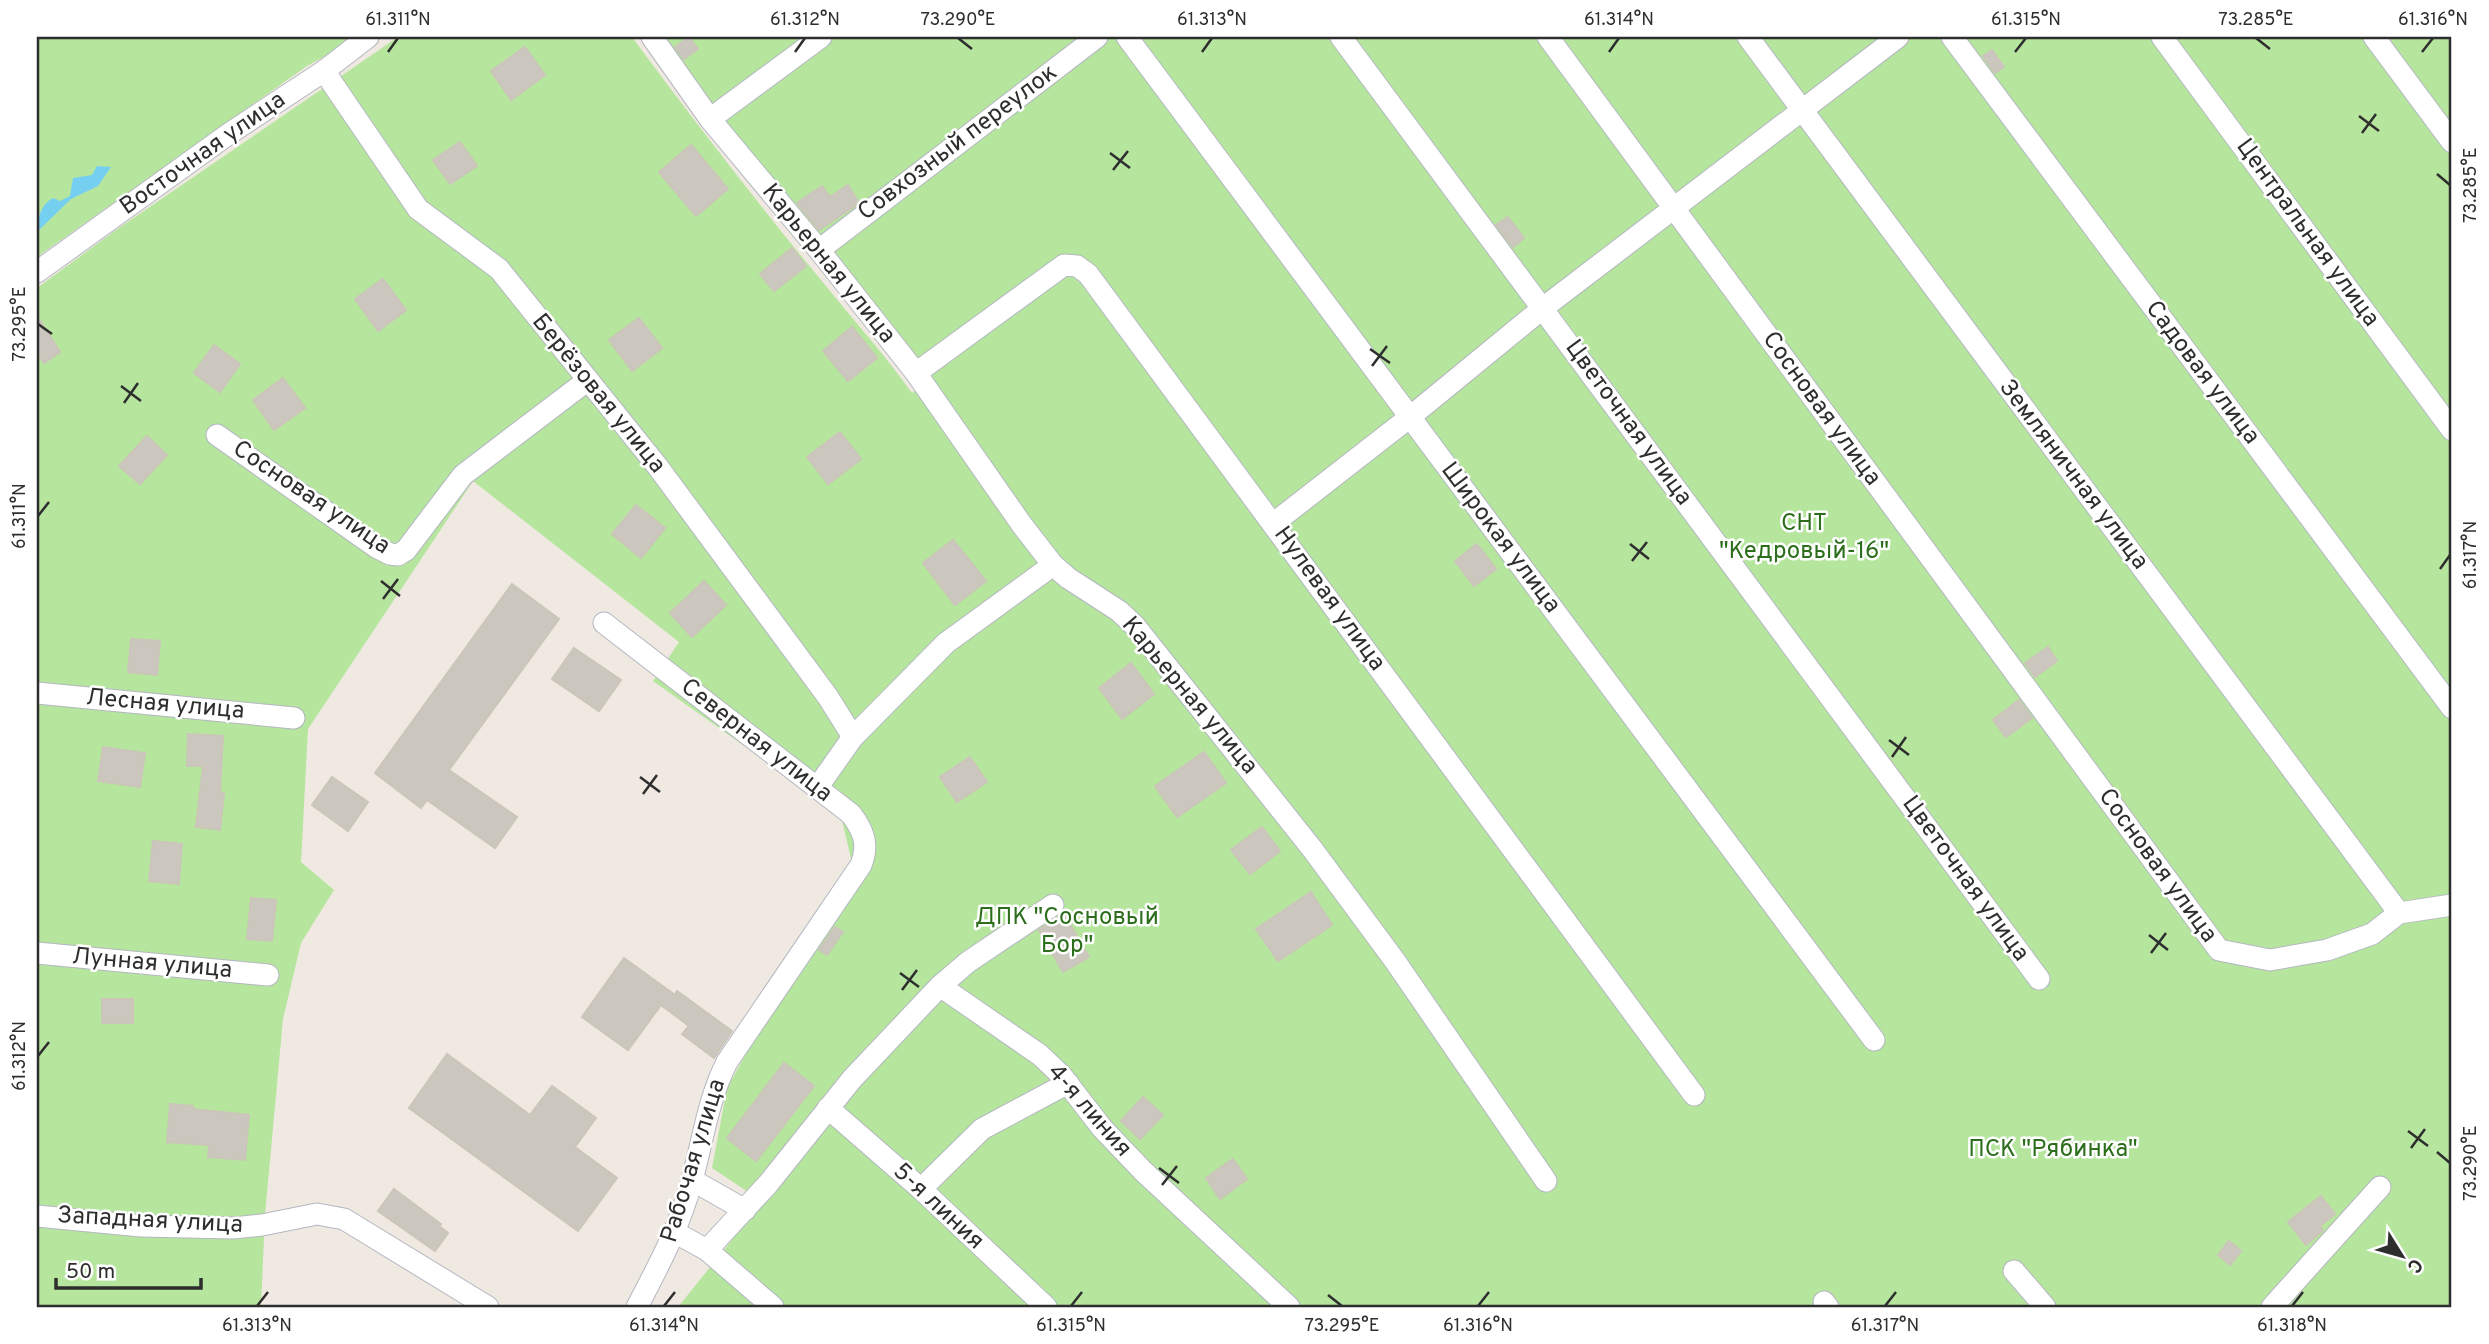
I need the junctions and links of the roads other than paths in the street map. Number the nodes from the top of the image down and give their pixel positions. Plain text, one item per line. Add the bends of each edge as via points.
1 (368, 37) edge
2 (652, 37) edge
3 (821, 37) edge
4 (1097, 37) edge
5 (1127, 37) edge
6 (1341, 37) edge
7 (1548, 37) edge
8 (1748, 37) edge
9 (1898, 37) edge
10 (1952, 37) edge
11 (2162, 37) edge
12 (2374, 37) edge
13 (324, 71) junction
14 (1801, 109) junction
15 (710, 119) junction
16 (2452, 142) edge
17 (1675, 209) junction
18 (819, 250) junction
19 (37, 272) edge
20 (1544, 308) junction
21 (916, 373) junction
22 (588, 380) junction
23 (1410, 417) junction
24 (2452, 430) edge
25 (217, 435) dead end
26 (1274, 523) junction
27 (1053, 565) junction
28 (604, 623) dead end
29 (37, 693) edge
30 (2452, 708) edge
31 (294, 718) dead end
32 (853, 737) junction
33 (817, 788) junction
34 (851, 878) joint
35 (1053, 905) dead end
36 (2452, 905) edge
37 (2399, 913) junction
38 (37, 953) edge
39 (268, 975) dead end
40 (2039, 979) dead end
41 (940, 986) junction
42 (1874, 1040) dead end
43 (1068, 1083) junction
44 (1694, 1095) dead end
45 (828, 1108) junction
46 (692, 1180) junction
47 (1546, 1181) dead end
48 (2380, 1187) dead end
49 (921, 1189) junction
50 (745, 1210) junction
51 (37, 1216) edge
52 (676, 1233) junction
53 (707, 1250) junction
54 (2014, 1271) dead end
55 (488, 1307) edge
56 (637, 1307) edge
57 (774, 1307) edge
58 (1046, 1307) edge
59 (1289, 1307) edge
60 (2046, 1307) edge
61 (2272, 1307) edge

1 - 13 street, Восточная улица
2 - 15 street, Карьерная улица
3 - 15 street
4 - 18 street, Совхозный переулок
5 - 23 street, Широкая улица
6 - 20 street, Цветочная улица
7 - 17 street, Сосновая улица
8 - 14 street, Земляничная улица
9 - 14 street
10 - 30 street, Садовая улица
11 - 24 street, Центральная улица
12 - 16 street
13 - 19 street, Восточная улица
13 - 22 street, Берёзовая улица via 418,209 499,269
14 - 17 street
14 - 37 street, Земляничная улица
15 - 18 street, Карьерная улица
17 - 20 street
17 - 37 street, Сосновая улица via 2219,950 2270,960 2327,950 2372,934
18 - 21 street, Карьерная улица
20 - 23 street
20 - 40 street, Цветочная улица
21 - 26 street, Нулевая улица via 1064,265 1077,265
21 - 27 street, Карьерная улица
22 - 25 street, Сосновая улица via 463,475 398,555 376,547
22 - 32 street, Берёзовая улица via 733,568
23 - 26 street
23 - 42 street, Широкая улица
26 - 44 street, Нулевая улица
27 - 32 street via 946,643
27 - 47 street, Карьерная улица via 1119,611 1157,653 1395,961
28 - 33 street, Северная улица
29 - 31 street, Лесная улица
32 - 33 street
33 - 34 street, Северная улица via 851,814 863,833 866,853
34 - 46 street, Рабочая улица via 727,1062 715,1087
35 - 41 street
36 - 37 street
38 - 39 street, Лунная улица
41 - 43 street, 4-я линия via 1040,1055
41 - 45 street
43 - 49 street via 982,1129
43 - 59 street, 4-я линия via 1143,1171
45 - 49 street, 5-я линия
45 - 50 street
46 - 50 street
46 - 52 street, Рабочая улица
48 - 61 street
49 - 58 street, 5-я линия
50 - 53 street
51 - 55 street, Западная улица via 141,1226 233,1228 317,1214 344,1219
52 - 53 street
52 - 56 street, Рабочая улица
53 - 57 street
54 - 60 street

